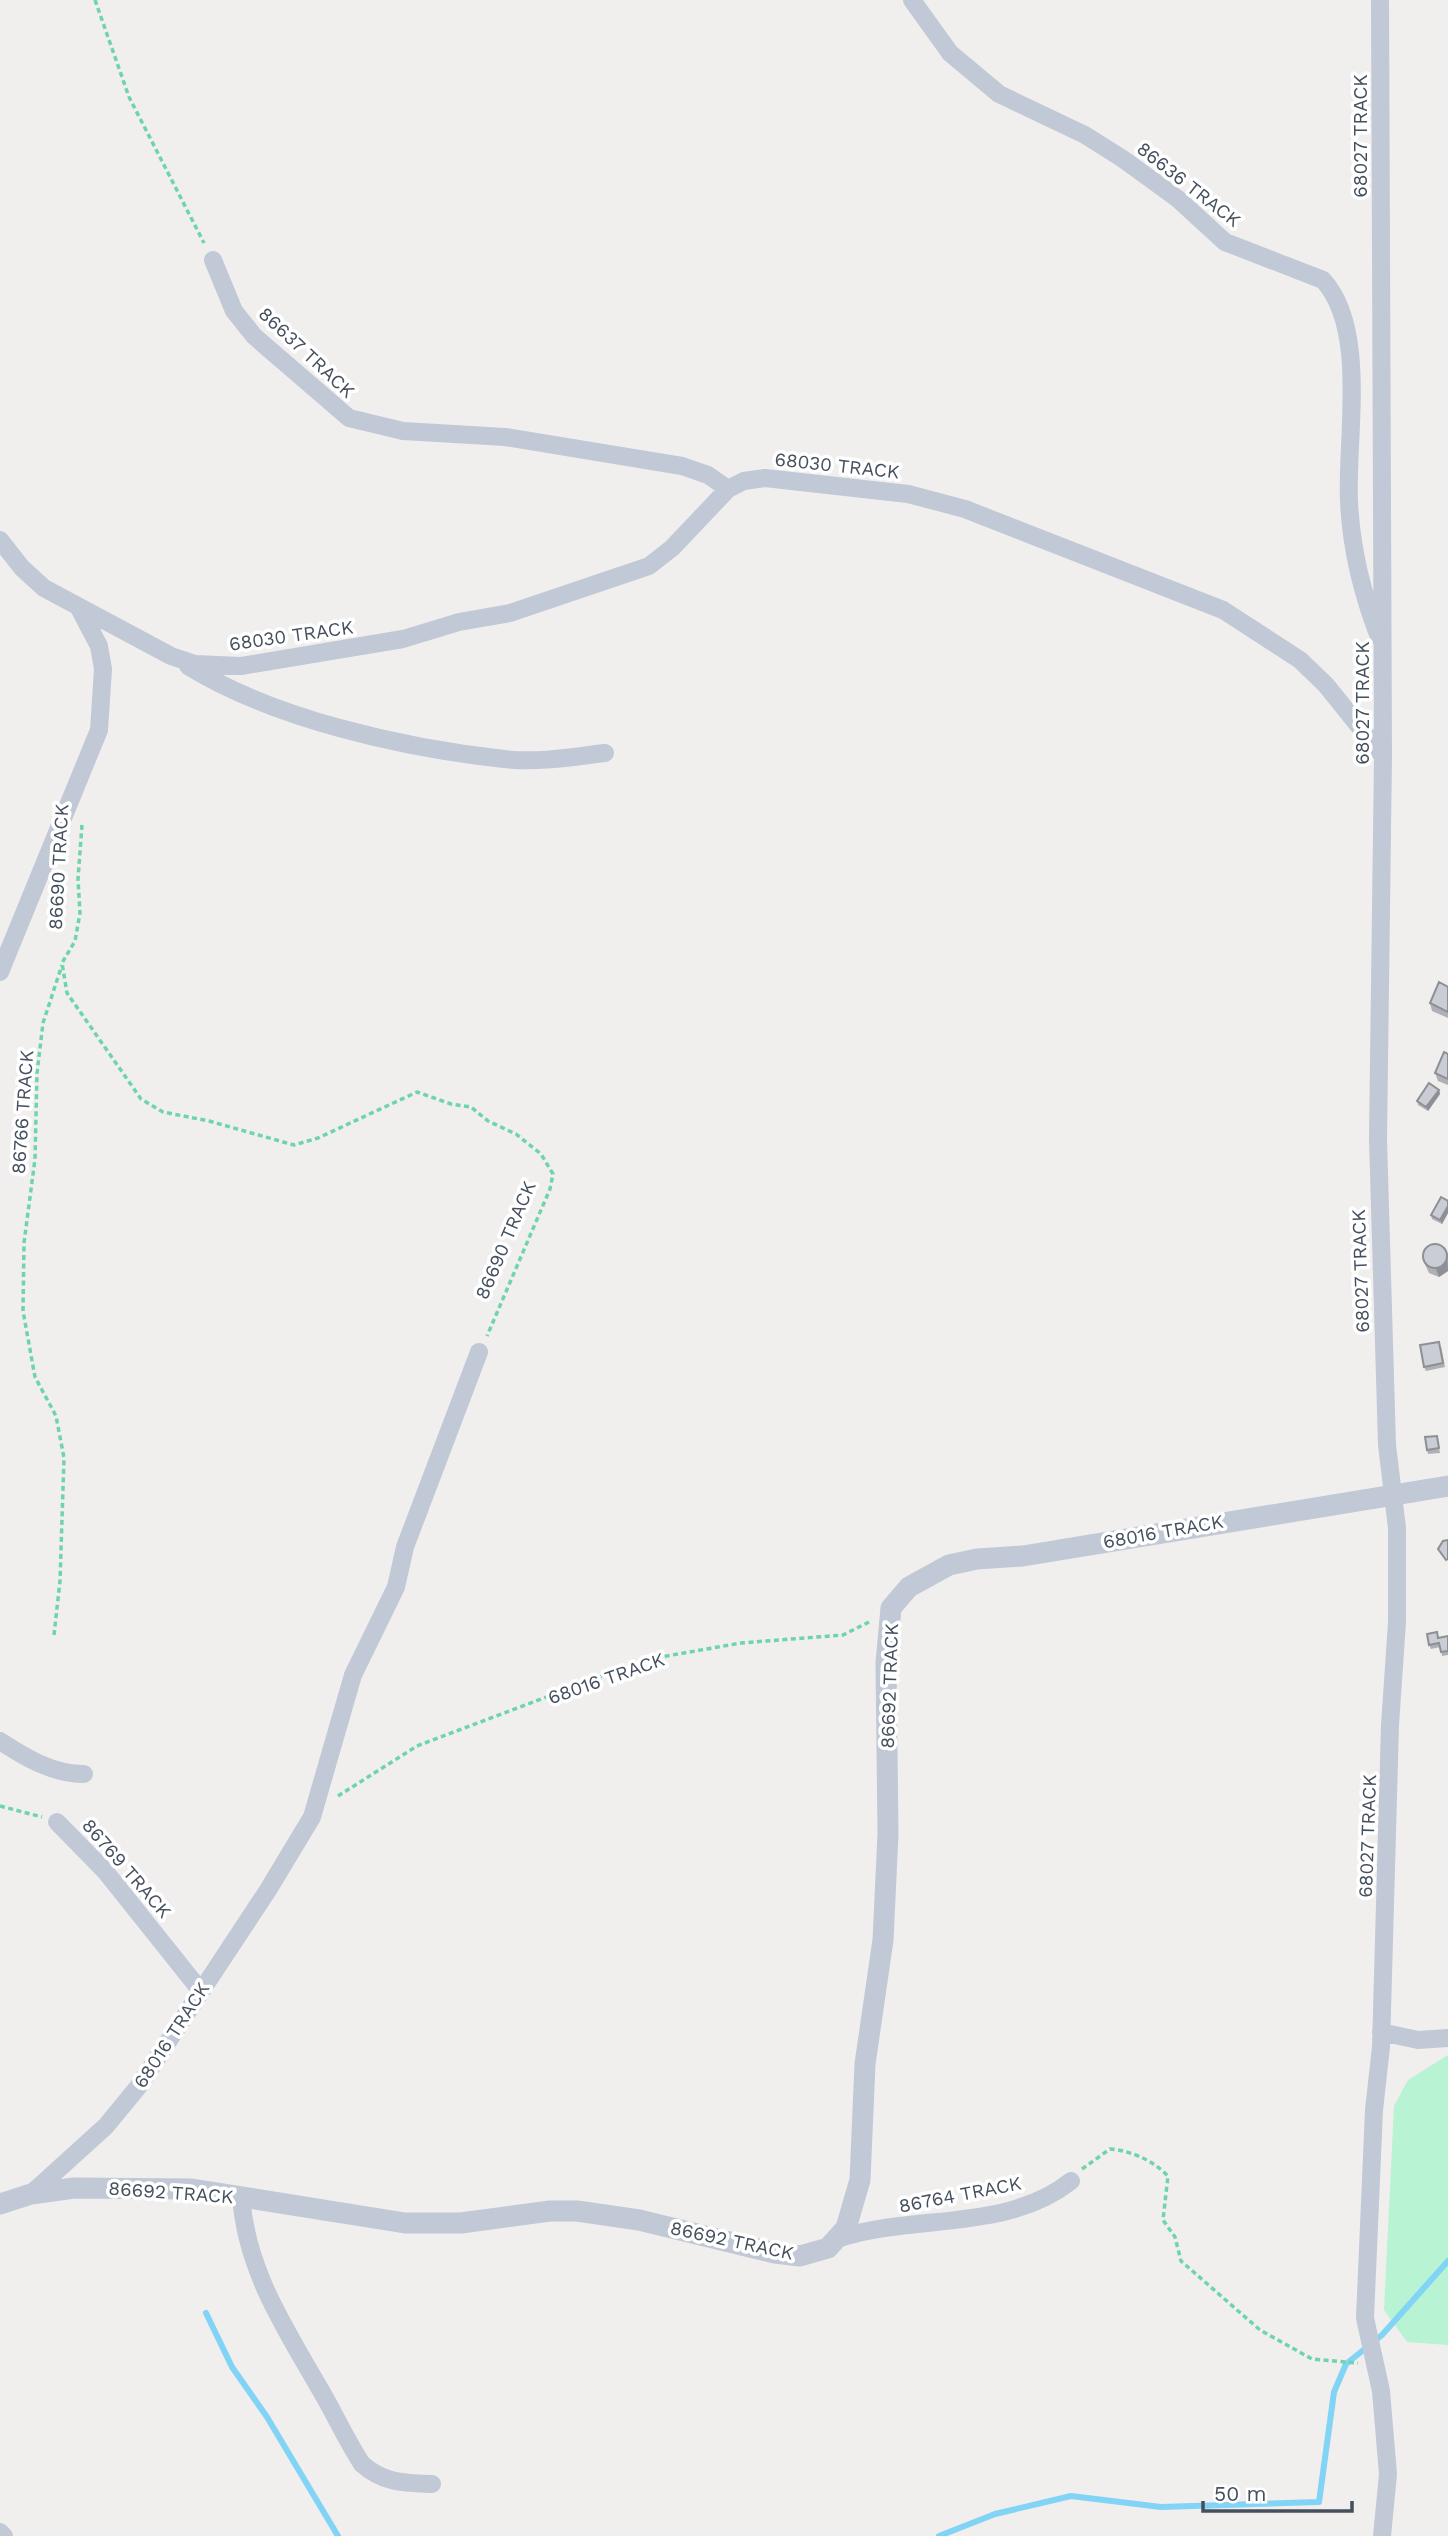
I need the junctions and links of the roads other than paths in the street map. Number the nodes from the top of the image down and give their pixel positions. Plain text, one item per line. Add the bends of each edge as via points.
1 (912, 0) edge
2 (1380, 0) edge
3 (213, 260) road end
4 (728, 489) junction
5 (0, 540) edge
6 (78, 606) junction
7 (1382, 647) junction
8 (172, 656) junction
9 (605, 753) dead end
10 (1383, 756) junction
11 (0, 972) edge
12 (479, 1352) road end
13 (1448, 1486) edge
14 (1394, 1493) junction
15 (891, 1608) joint
16 (0, 1741) edge
17 (85, 1774) dead end
18 (57, 1822) road end
19 (200, 1990) junction
20 (1381, 2032) junction
21 (1448, 2038) edge
22 (1071, 2181) road end
23 (31, 2194) junction
24 (241, 2196) junction
25 (0, 2204) edge
26 (840, 2238) junction
27 (432, 2484) dead end
28 (0, 2532) edge
29 (4, 2536) edge
30 (1382, 2536) edge

1 - 7 street, 86636 TRACK via 950,53 999,94 1085,135 1123,159 1226,242 1323,280 1333,292 1346,329 1350,371 1349,503 1354,560
2 - 7 street, 68027 TRACK
3 - 4 street, 86637 TRACK via 234,311 254,336 349,418 403,431 505,437 682,466 708,475
4 - 8 street, 68030 TRACK via 649,566 535,607 403,639 241,666 195,664
4 - 10 street, 68030 TRACK via 765,478 908,494 965,509 1223,610 1300,660
5 - 6 street, 68030 TRACK via 44,587
6 - 8 street, 68030 TRACK
6 - 11 street via 99,646 103,669 99,730
7 - 10 street, 68027 TRACK
8 - 9 street via 238,694 333,727 505,760 556,760
10 - 14 street, 68027 TRACK via 1378,1139 1387,1446
12 - 19 street, 68016 TRACK via 405,1547 396,1587 353,1675 312,1817
13 - 14 street, 68016 TRACK
14 - 15 street, 68016 TRACK via 949,1565 909,1587
14 - 20 street, 68027 TRACK via 1397,1622
15 - 26 street, 86692 TRACK via 886,1663 888,1835 883,1940 865,2064 860,2180 852,2214
16 - 17 street via 27,1759 70,1774
18 - 19 street, 86769 TRACK via 106,1871
19 - 23 street, 68016 TRACK via 123,2106
20 - 21 street via 1418,2040
20 - 30 street, 68027 TRACK via 1365,2318 1381,2391 1388,2474
22 - 26 street, 86764 TRACK via 1056,2193 1018,2208
23 - 24 street, 86692 TRACK via 145,2187
23 - 25 street, 68016 TRACK
24 - 26 street, 86692 TRACK via 405,2223 461,2223 578,2211 800,2256 828,2248
24 - 27 street via 248,2249 261,2283 362,2464 376,2477
28 - 29 street

